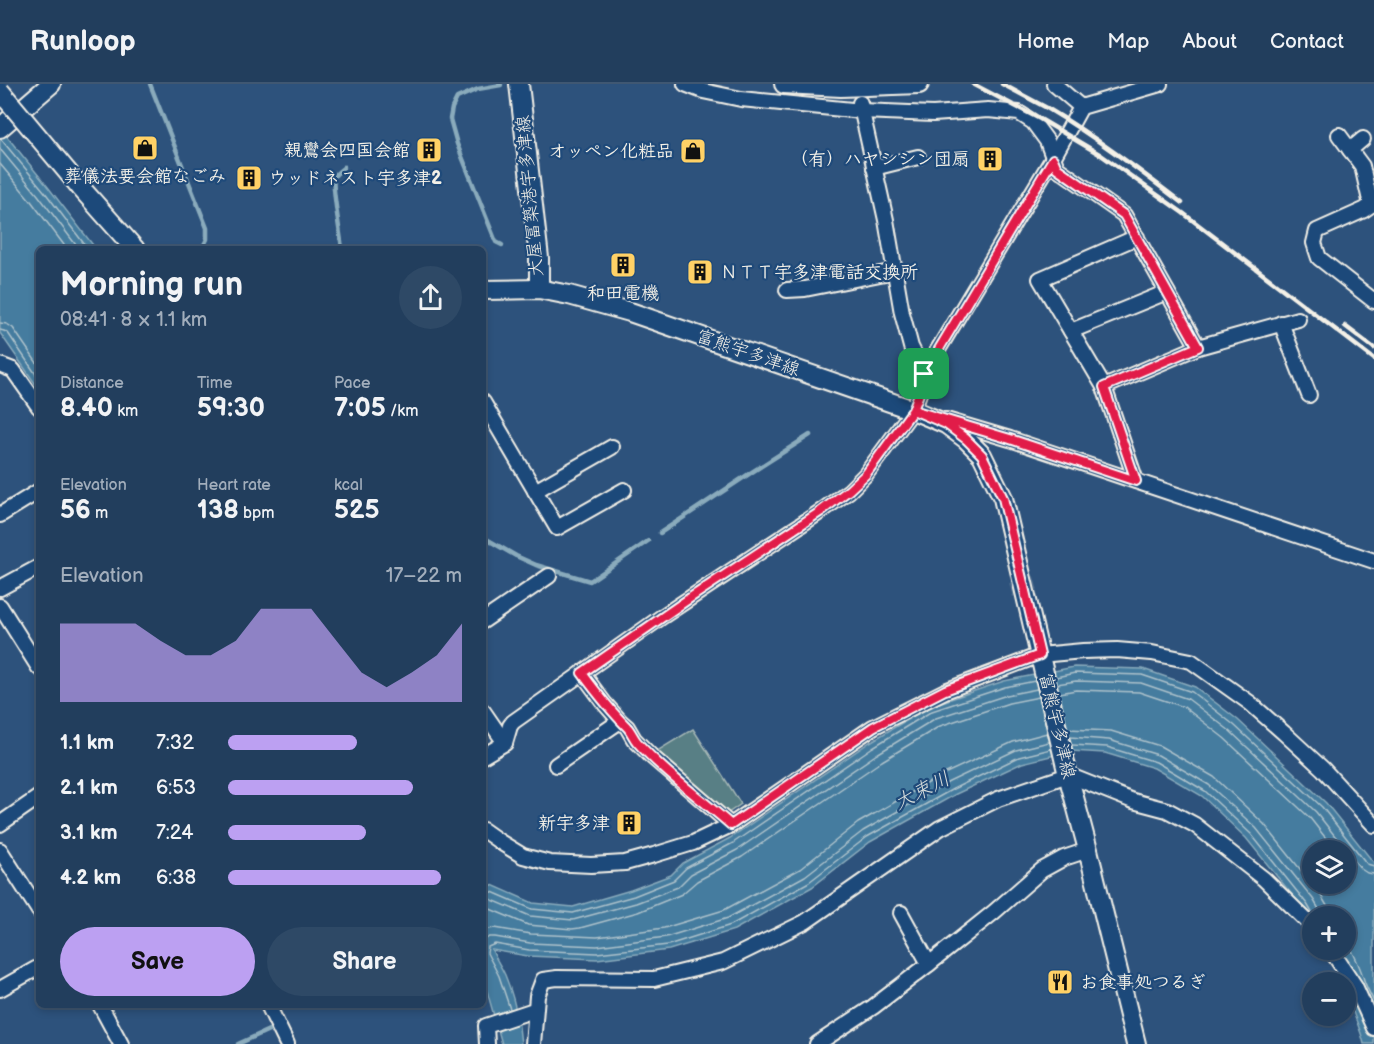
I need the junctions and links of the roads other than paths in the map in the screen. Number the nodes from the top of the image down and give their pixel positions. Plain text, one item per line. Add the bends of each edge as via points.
1 (51, 84) edge
2 (519, 84) edge
3 (685, 84) edge
4 (784, 84) edge
5 (919, 84) edge
6 (1054, 84) edge
7 (1160, 84) edge
8 (0, 91) edge
9 (861, 107) junction
10 (1081, 107) junction
11 (2, 126) edge
12 (1339, 135) dead end
13 (1363, 139) dead end
14 (1350, 150) junction
15 (918, 157) dead end
16 (1053, 159) junction
17 (874, 168) junction
18 (1372, 204) edge
19 (1137, 237) junction
20 (132, 246) edge
21 (895, 271) junction
22 (539, 289) junction
23 (486, 290) edge
24 (787, 290) dead end
25 (1167, 292) junction
26 (1373, 298) edge
27 (1298, 319) dead end
28 (1281, 323) junction
29 (1071, 331) junction
30 (1198, 347) junction
31 (0, 365) edge
32 (924, 374) junction
33 (1104, 387) junction
34 (1309, 395) dead end
35 (36, 403) edge
36 (486, 407) edge
37 (913, 410) junction
38 (612, 447) dead end
39 (1136, 481) junction
40 (624, 490) dead end
41 (536, 491) junction
42 (36, 493) edge
43 (0, 515) edge
44 (1374, 561) edge
45 (36, 569) edge
46 (549, 576) dead end
47 (0, 588) edge
48 (0, 606) edge
49 (486, 619) edge
50 (1041, 661) junction
51 (36, 663) edge
52 (582, 673) junction
53 (486, 715) edge
54 (620, 721) junction
55 (505, 743) junction
56 (486, 754) edge
57 (556, 765) dead end
58 (1067, 773) junction
59 (36, 799) edge
60 (0, 824) edge
61 (731, 825) junction
62 (1374, 825) edge
63 (486, 832) edge
64 (0, 850) edge
65 (1088, 850) junction
66 (36, 906) edge
67 (901, 913) dead end
68 (1302, 916) edge
69 (1338, 960) edge
70 (929, 964) junction
71 (36, 969) edge
72 (0, 989) edge
73 (102, 1008) edge
74 (269, 1008) edge
75 (534, 1010) junction
76 (1374, 1028) edge
77 (122, 1044) edge
78 (287, 1044) edge
79 (487, 1044) edge
80 (533, 1044) edge
81 (817, 1044) edge
82 (1136, 1044) edge

1 - 11 main road
2 - 22 main road, 大屋冨築港宇多津線 via 539,258
3 - 9 street via 741,99
4 - 5 main road
6 - 10 street
7 - 10 street
8 - 20 main road, bridge
9 - 16 street via 933,114 988,110 1019,113 1034,122
9 - 17 street
10 - 16 street
12 - 14 street
13 - 14 street
14 - 18 street via 1362,166
15 - 17 street
16 - 19 street via 1057,168 1124,215
16 - 32 street
17 - 21 street
18 - 26 street via 1317,231 1314,243 1319,258
19 - 25 street
19 - 29 street via 1040,279
21 - 24 street via 836,276 805,289
21 - 32 street via 911,347
22 - 23 main road, 大屋冨築港宇多津線
22 - 37 main road, 富熊宇多津線 via 630,312
25 - 29 street
25 - 30 street
27 - 28 street
28 - 30 street
28 - 34 street
29 - 33 street
30 - 33 street
31 - 35 street via 13,370
32 - 37 street
33 - 39 street
36 - 41 street
37 - 39 street
37 - 50 main road, 富熊宇多津線 via 946,424 982,455 1003,498
37 - 52 street via 866,474 849,490
38 - 41 street
39 - 44 street
40 - 41 street via 557,528
42 - 43 street
45 - 47 street
46 - 49 street
48 - 51 street
50 - 58 main road, 富熊宇多津線
50 - 61 street via 945,690 873,727
50 - 62 street via 1117,650 1191,661 1250,703 1292,740
52 - 54 street
52 - 55 street via 513,722
53 - 55 street
54 - 57 street
54 - 61 street via 651,756
55 - 56 street
58 - 65 main road, 富熊宇多津線
58 - 68 street via 1133,801 1167,810 1195,825 1264,879
58 - 75 street via 998,799 940,828 806,922 723,962 654,979 543,980
59 - 60 street
61 - 63 street via 654,855 591,866 523,856
64 - 66 street
65 - 70 street via 1042,870
65 - 82 main road, 富熊宇多津線
67 - 70 street
69 - 76 street via 1355,986
70 - 81 street
71 - 72 street
73 - 77 street
74 - 78 street
75 - 79 street via 486,1026
75 - 80 street

